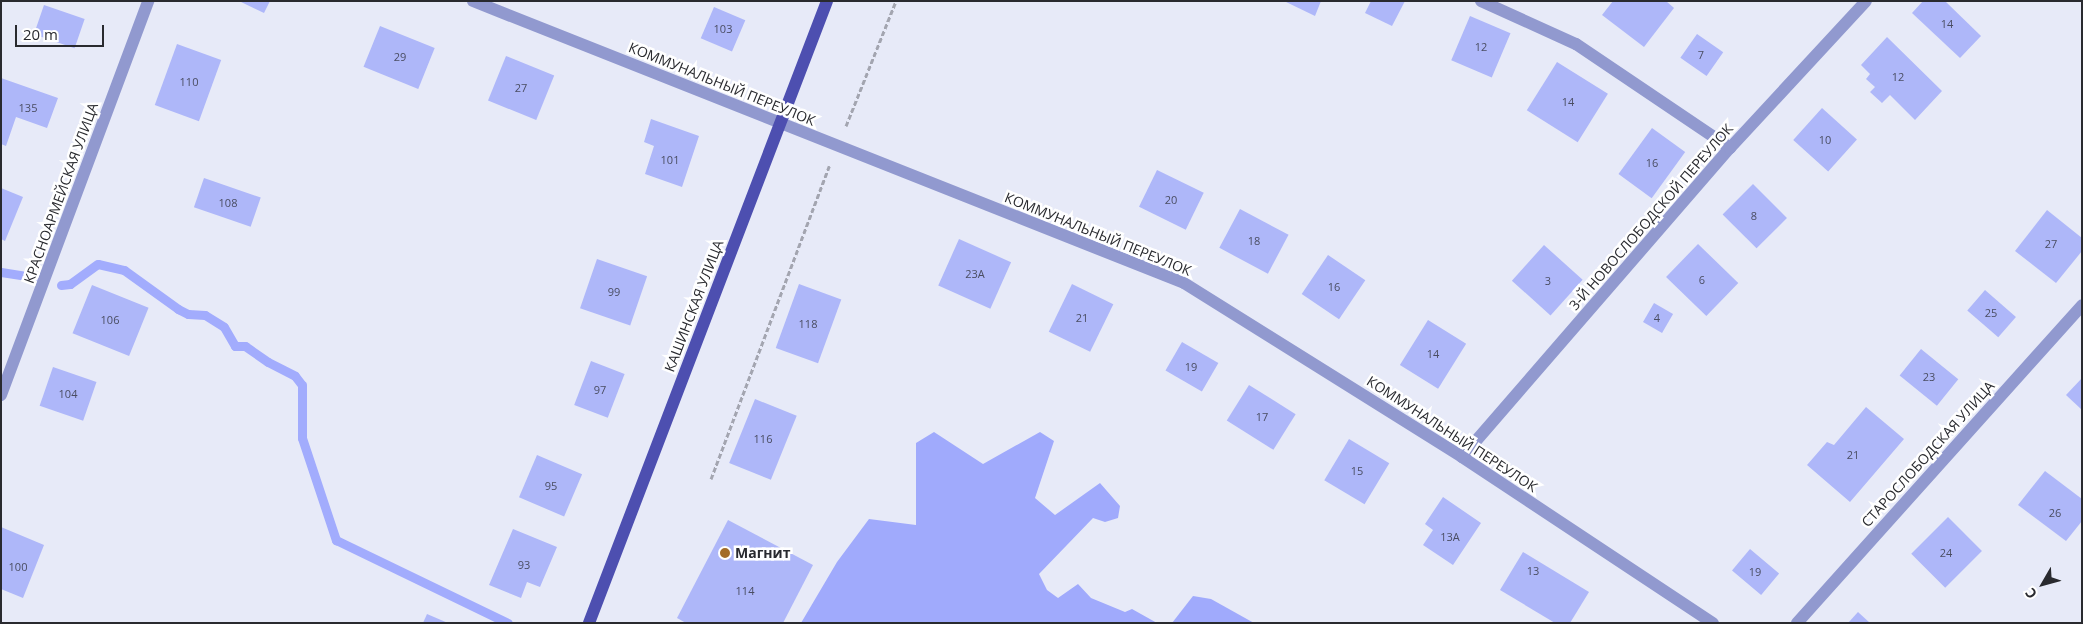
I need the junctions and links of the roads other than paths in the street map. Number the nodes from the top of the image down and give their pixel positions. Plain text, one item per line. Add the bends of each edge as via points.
1 (148, 1) edge
2 (473, 1) edge
3 (827, 1) edge
4 (1481, 1) edge
5 (1866, 1) edge
6 (779, 124) junction
7 (1730, 148) junction
8 (2082, 304) edge
9 (1, 395) edge
10 (1462, 457) junction
11 (590, 623) edge
12 (1713, 623) edge
13 (1797, 623) edge

1 - 9 street, КРАСНОАРМЕЙСКАЯ УЛИЦА
2 - 6 street, КОММУНАЛЬНЫЙ ПЕРЕУЛОК
3 - 6 main road, КАШИНСКАЯ УЛИЦА
4 - 7 street via 1576,44
5 - 7 street, 3-Й НОВОСЛОБОДСКОЙ ПЕРЕУЛОК
6 - 10 street, КОММУНАЛЬНЫЙ ПЕРЕУЛОК via 1184,283
6 - 11 main road, КАШИНСКАЯ УЛИЦА
7 - 10 street, 3-Й НОВОСЛОБОДСКОЙ ПЕРЕУЛОК
8 - 13 street, СТАРОСЛОБОДСКАЯ УЛИЦА
10 - 12 street, КОММУНАЛЬНЫЙ ПЕРЕУЛОК

